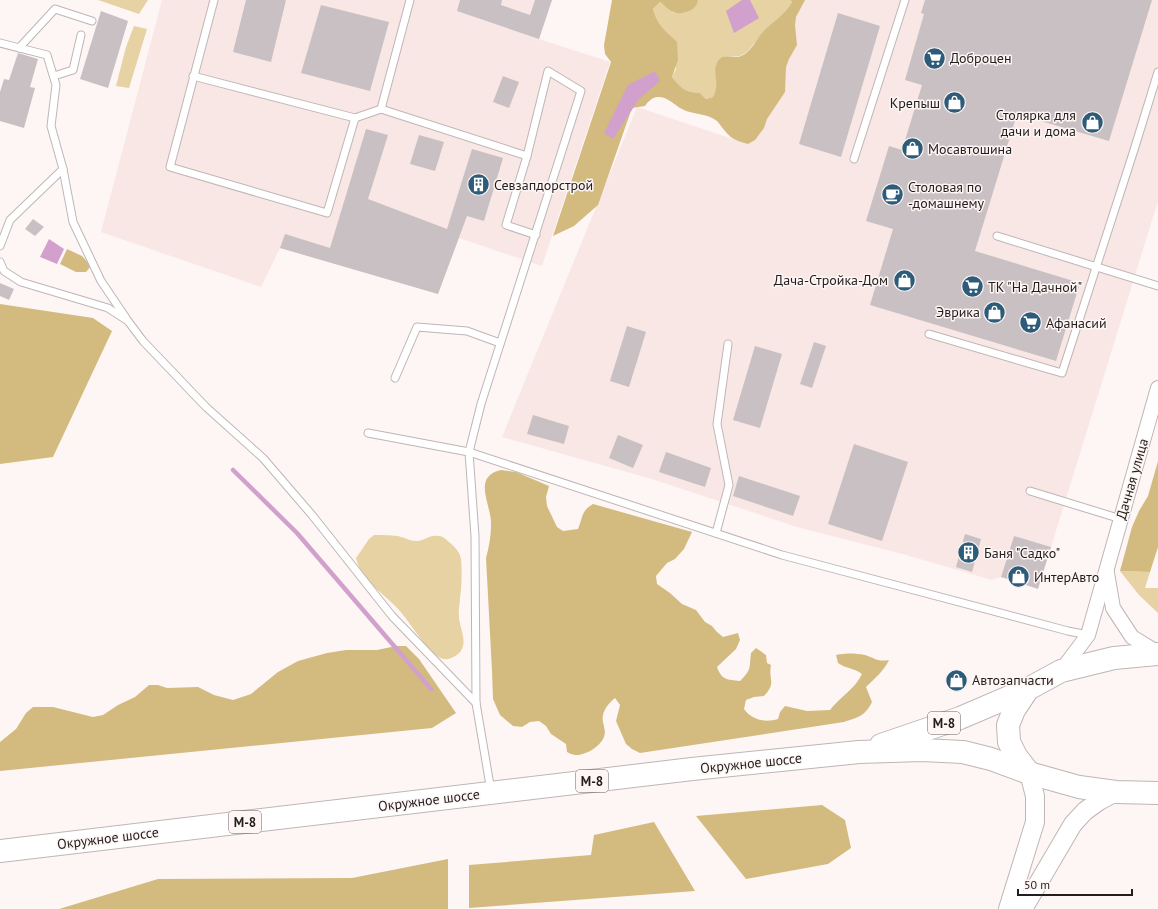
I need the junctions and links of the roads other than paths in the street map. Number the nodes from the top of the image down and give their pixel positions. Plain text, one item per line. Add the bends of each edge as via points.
1 (214, 0) edge
2 (410, 0) edge
3 (905, 0) edge
4 (92, 21) dead end
5 (81, 35) dead end
6 (0, 43) edge
7 (18, 48) junction
8 (1158, 72) edge
9 (54, 76) junction
10 (193, 76) junction
11 (381, 109) junction
12 (355, 118) junction
13 (527, 156) junction
14 (854, 159) dead end
15 (63, 169) junction
16 (536, 235) junction
17 (997, 236) dead end
18 (0, 246) edge
19 (0, 262) edge
20 (1096, 267) junction
21 (1158, 286) edge
22 (128, 321) junction
23 (929, 334) dead end
24 (500, 343) junction
25 (728, 344) dead end
26 (395, 378) dead end
27 (1158, 388) edge
28 (368, 432) dead end
29 (469, 452) junction
30 (1030, 491) dead end
31 (1121, 519) junction
32 (716, 533) junction
33 (1107, 569) junction
34 (1088, 635) junction
35 (1158, 654) edge
36 (1061, 670) junction
37 (1028, 689) junction
38 (476, 703) junction
39 (859, 752) junction
40 (1029, 773) junction
41 (1116, 792) junction
42 (491, 793) junction
43 (1158, 793) edge
44 (0, 851) edge
45 (1008, 909) edge
46 (1023, 909) edge

1 - 10 lane
2 - 11 lane
3 - 14 lane
4 - 7 lane via 55,9
5 - 9 lane via 73,70
6 - 7 lane
7 - 9 lane via 47,55
8 - 20 lane
9 - 15 lane via 56,85 51,126
10 - 12 lane
10 - 12 lane via 170,167 327,213
11 - 12 lane
11 - 13 lane
13 - 16 lane via 506,225
13 - 16 lane via 548,71 581,91
15 - 18 lane via 10,220
15 - 22 lane via 73,222 101,281
16 - 24 lane
17 - 20 lane
19 - 22 lane via 4,271 21,282 108,308
20 - 21 lane
20 - 23 lane via 1062,373
22 - 38 lane via 143,341 206,407 263,458 392,616
24 - 26 lane via 467,331 417,327
24 - 29 lane via 480,404
25 - 32 lane via 717,424 729,485
27 - 31 street, Дачная улица
28 - 29 lane
29 - 32 lane
29 - 38 lane via 475,536
30 - 31 lane
31 - 33 street, Дачная улица
32 - 34 lane via 782,555
33 - 34 street, Дачная улица
33 - 35 street, Дачная улица via 1113,608 1132,637
34 - 36 street, Дачная улица
35 - 36 main road, Окружное шоссе / М-8 via 1114,658
36 - 37 main road, Окружное шоссе / М-8
37 - 39 main road, Окружное шоссе / М-8 via 960,718
37 - 40 main road, Окружное шоссе / М-8 via 1014,710 1008,725 1009,742
38 - 42 lane
39 - 40 main road, Окружное шоссе / М-8 via 963,752
39 - 42 main road, Окружное шоссе / М-8
40 - 41 main road, Окружное шоссе / М-8 via 1079,786
40 - 45 street via 1035,796 1035,822
41 - 43 main road, Окружное шоссе / М-8
41 - 46 street via 1085,811 1073,824
42 - 44 main road, Окружное шоссе / М-8

